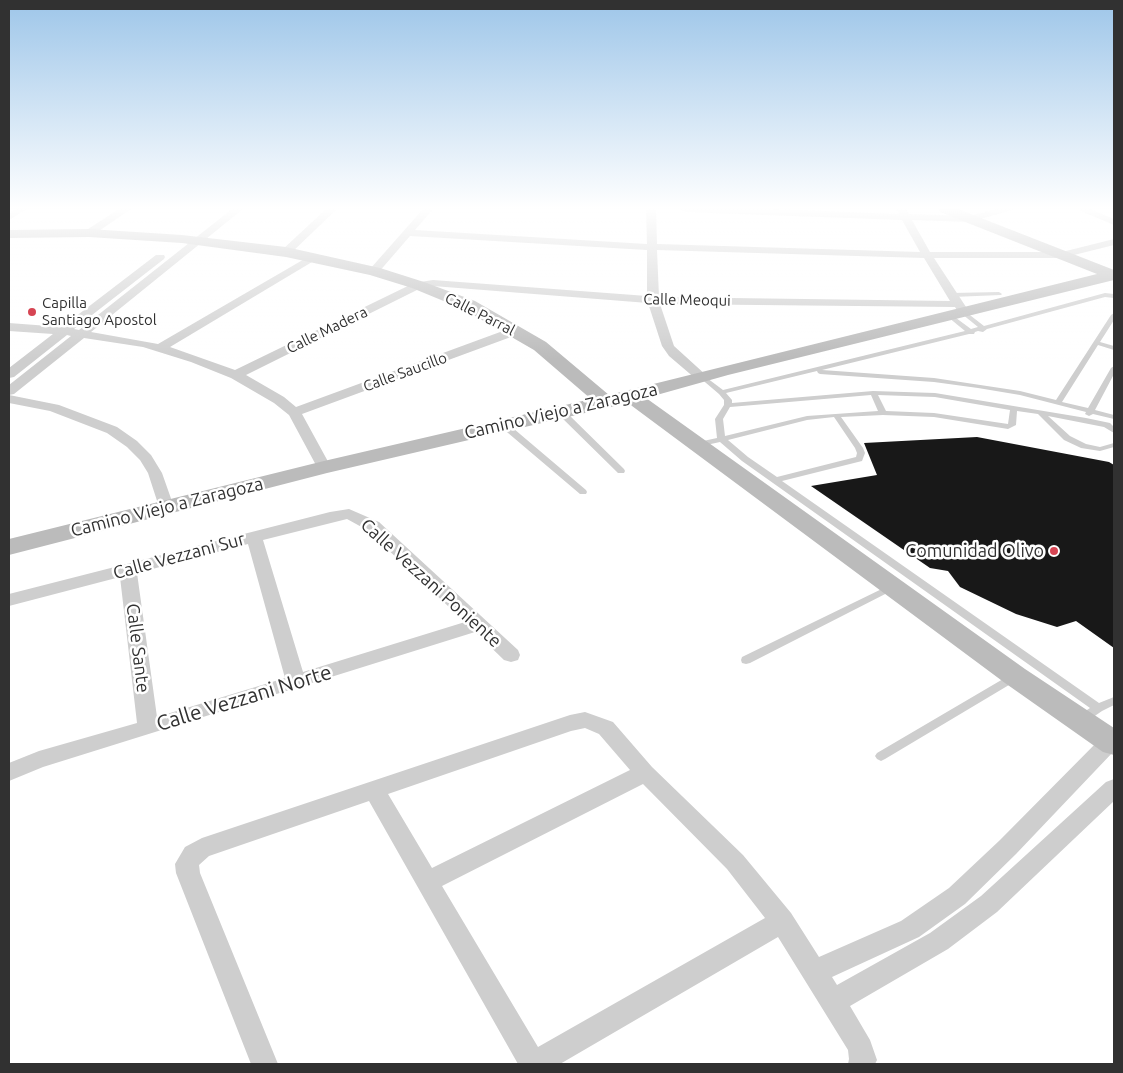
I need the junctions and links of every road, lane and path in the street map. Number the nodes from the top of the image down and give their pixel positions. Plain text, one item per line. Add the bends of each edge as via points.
1 (163, 259) edge
2 (167, 259) edge
3 (310, 259) edge
4 (322, 259) edge
5 (385, 259) edge
6 (651, 259) edge
7 (929, 259) edge
8 (1072, 259) edge
9 (374, 271) junction
10 (1113, 275) edge
11 (418, 285) junction
12 (999, 294) dead end
13 (1114, 296) edge
14 (653, 300) junction
15 (959, 312) junction
16 (1114, 315) edge
17 (9, 327) edge
18 (984, 328) junction
19 (64, 331) junction
20 (515, 331) junction
21 (83, 334) junction
22 (1097, 343) junction
23 (160, 348) junction
24 (1114, 348) edge
25 (1114, 368) edge
26 (812, 371) junction
27 (9, 374) edge
28 (236, 375) junction
29 (701, 376) junction
30 (934, 380) junction
31 (9, 391) edge
32 (722, 392) junction
33 (873, 393) junction
34 (935, 395) junction
35 (631, 396) junction
36 (9, 399) edge
37 (605, 402) junction
38 (1058, 402) junction
39 (728, 405) junction
40 (1014, 408) junction
41 (1092, 411) junction
42 (294, 412) junction
43 (561, 412) junction
44 (883, 413) junction
45 (1041, 413) junction
46 (836, 415) junction
47 (1113, 415) edge
48 (1086, 420) junction
49 (504, 425) junction
50 (1107, 425) junction
51 (1114, 431) edge
52 (709, 441) junction
53 (1114, 445) edge
54 (324, 467) junction
55 (621, 471) dead end
56 (776, 480) junction
57 (583, 492) dead end
58 (166, 507) junction
59 (349, 514) joint
60 (254, 536) junction
61 (9, 547) edge
62 (128, 569) junction
63 (892, 587) junction
64 (9, 600) edge
65 (480, 624) junction
66 (511, 655) dead end
67 (746, 660) dead end
68 (1015, 676) junction
69 (296, 681) junction
70 (1114, 701) edge
71 (1089, 714) junction
72 (148, 728) junction
73 (1113, 742) edge
74 (881, 756) dead end
75 (9, 772) edge
76 (645, 772) junction
77 (1114, 788) edge
78 (374, 790) junction
79 (426, 882) junction
80 (782, 921) junction
81 (814, 972) junction
82 (833, 1002) junction
83 (264, 1064) edge
84 (534, 1064) edge
85 (861, 1064) edge

1 - 19 street
2 - 21 street
3 - 23 street
4 - 9 street, Calle Parral
5 - 9 street
6 - 14 street
7 - 15 street
8 - 10 street
9 - 11 street, Calle Parral
10 - 15 street, Camino Viejo a Zaragoza
11 - 14 street, Calle Meoqui via 444,282
11 - 20 street, Calle Parral via 469,305
11 - 28 street, Calle Madera
12 - 15 lane
13 - 18 lane via 1105,295
14 - 15 street, Calle Meoqui via 855,304
14 - 29 street via 668,346
15 - 18 lane
15 - 18 lane
15 - 26 lane
15 - 29 street, Camino Viejo a Zaragoza
16 - 22 lane
17 - 19 street
19 - 21 street
19 - 27 street
20 - 37 street, Calle Parral via 563,364
20 - 42 street, Calle Saucillo
21 - 23 street
21 - 31 street
22 - 24 lane
22 - 38 lane
23 - 28 street
25 - 41 lane
26 - 30 lane
26 - 32 lane
28 - 42 street
29 - 32 lane
29 - 35 street, Camino Viejo a Zaragoza
30 - 34 lane
30 - 38 lane
32 - 39 lane
33 - 34 lane
33 - 39 lane
33 - 44 lane
34 - 40 lane
35 - 37 street, Camino Viejo a Zaragoza
35 - 52 street
36 - 58 street via 54,408 118,435 146,458 162,490
37 - 43 street, Camino Viejo a Zaragoza
38 - 41 lane
39 - 52 lane
40 - 44 lane via 1012,425 1008,427 941,416
40 - 45 lane
41 - 47 lane
41 - 48 lane
42 - 54 street
43 - 49 street, Camino Viejo a Zaragoza
43 - 55 lane
44 - 46 lane
45 - 48 lane
45 - 53 lane via 1067,438 1084,446 1100,449
46 - 52 lane via 807,418
46 - 56 lane via 859,448 859,459
47 - 50 lane
48 - 50 lane
49 - 54 street, Camino Viejo a Zaragoza
49 - 57 lane
50 - 51 lane
52 - 56 lane via 745,459
52 - 63 street
54 - 58 street, Camino Viejo a Zaragoza
56 - 71 lane
58 - 61 street, Camino Viejo a Zaragoza
59 - 60 street, Calle Vezzani Sur
59 - 65 street, Calle Vezzani Poniente via 373,526
60 - 62 street, Calle Vezzani Sur
60 - 69 street
62 - 64 street, Calle Vezzani Sur
62 - 72 street, Calle Sante
63 - 67 lane
63 - 68 street
65 - 66 street, Calle Vezzani Poniente
65 - 69 street, Calle Vezzani Norte
68 - 71 street
68 - 74 lane
69 - 72 street, Calle Vezzani Norte
70 - 71 lane
71 - 73 street
72 - 75 street, Calle Vezzani Norte
73 - 81 street via 957,896 910,929
76 - 78 street via 606,728 585,720
76 - 79 street
76 - 80 street via 735,862
77 - 82 street via 990,904 939,941
78 - 79 street
78 - 83 street via 202,848 187,864
79 - 84 street
80 - 81 street
80 - 84 street
81 - 82 street
82 - 85 street via 861,1050

